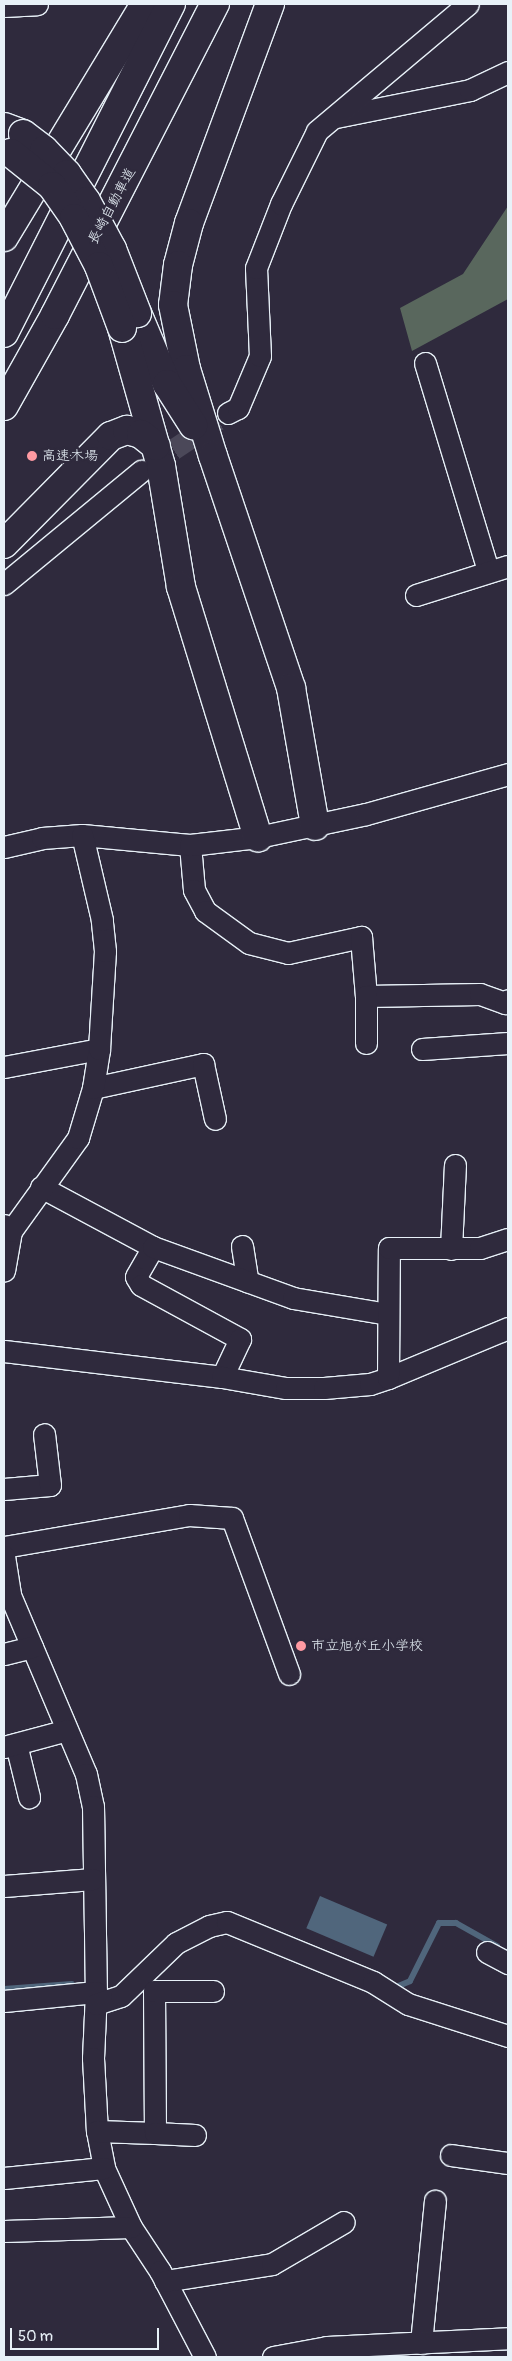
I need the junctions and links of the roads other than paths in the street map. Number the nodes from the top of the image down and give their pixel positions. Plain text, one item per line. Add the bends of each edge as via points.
1 (37, 4) edge
2 (145, 4) edge
3 (171, 4) edge
4 (215, 4) edge
5 (270, 4) edge
6 (468, 4) edge
7 (4, 6) edge
8 (508, 72) edge
9 (333, 117) junction
10 (10, 141) edge
11 (4, 237) edge
12 (130, 321) junction
13 (4, 333) edge
14 (425, 363) dead end
15 (4, 406) edge
16 (228, 413) tunnel mouth
17 (156, 446) junction
18 (213, 456) junction
19 (141, 471) tunnel mouth
20 (4, 544) edge
21 (508, 566) edge
22 (488, 572) junction
23 (4, 584) edge
24 (416, 595) dead end
25 (508, 774) edge
26 (315, 826) junction
27 (82, 835) junction
28 (258, 838) junction
29 (190, 845) junction
30 (4, 847) edge
31 (366, 996) junction
32 (507, 1005) edge
33 (366, 1043) dead end
34 (508, 1043) edge
35 (99, 1049) junction
36 (422, 1049) dead end
37 (4, 1067) edge
38 (92, 1088) junction
39 (215, 1119) dead end
40 (455, 1166) dead end
41 (41, 1187) junction
42 (7, 1228) edge
43 (508, 1239) edge
44 (242, 1246) dead end
45 (154, 1247) junction
46 (451, 1249) junction
47 (4, 1270) edge
48 (248, 1282) junction
49 (388, 1314) junction
50 (508, 1328) edge
51 (4, 1351) edge
52 (222, 1377) junction
53 (388, 1378) junction
54 (44, 1434) dead end
55 (4, 1489) edge
56 (4, 1547) edge
57 (4, 1556) edge
58 (7, 1595) edge
59 (32, 1647) junction
60 (4, 1654) edge
61 (290, 1674) dead end
62 (67, 1730) junction
63 (10, 1746) edge
64 (29, 1797) dead end
65 (93, 1879) junction
66 (4, 1886) edge
67 (487, 1952) dead end
68 (508, 1963) edge
69 (213, 1991) dead end
70 (96, 1998) junction
71 (4, 2001) edge
72 (508, 2036) edge
73 (98, 2131) junction
74 (155, 2133) junction
75 (195, 2135) dead end
76 (451, 2155) dead end
77 (508, 2163) edge
78 (104, 2168) junction
79 (4, 2178) edge
80 (435, 2201) dead end
81 (344, 2222) dead end
82 (131, 2227) junction
83 (4, 2231) edge
84 (164, 2281) junction
85 (508, 2338) edge
86 (428, 2350) edge
87 (205, 2357) edge
88 (273, 2357) edge

1 - 7 street
2 - 11 highway
3 - 13 highway
4 - 15 highway, 長崎自動車道 via 55,316
5 - 18 highway via 189,223 178,265 173,305 186,369
6 - 9 street
8 - 9 street via 470,90
9 - 16 street via 318,131 281,204 256,268 260,356 238,408
10 - 12 highway, bridge via 52,186 74,218
12 - 17 highway
12 - 18 highway
14 - 22 street
17 - 20 highway via 141,434 127,430 111,436
17 - 28 highway via 182,587
18 - 26 highway via 291,688
19 - 23 street
21 - 22 street
22 - 24 street
25 - 26 street via 468,788
26 - 28 street
27 - 29 street
27 - 30 street via 42,838
27 - 35 street via 102,920 105,952
28 - 29 street
29 - 31 street via 194,890 205,911 249,943 288,953 360,937
31 - 32 street via 480,994
31 - 33 street
34 - 36 street
35 - 37 street
35 - 38 street
38 - 39 street via 203,1064
38 - 41 street via 78,1138
40 - 46 street
41 - 42 street
41 - 45 street
42 - 47 street
43 - 46 street via 480,1248
44 - 48 street
45 - 48 street
45 - 52 street via 136,1277 142,1285 240,1339
46 - 49 street via 388,1248
48 - 49 street via 293,1298
49 - 53 street
50 - 53 street
51 - 52 street
52 - 53 street via 286,1388 361,1384
54 - 55 street via 50,1485
56 - 61 street via 189,1515 232,1518
57 - 58 street
58 - 59 street
59 - 60 street
59 - 62 street
62 - 63 street
62 - 65 street via 86,1774 93,1806
63 - 64 street
65 - 66 street
65 - 70 street
67 - 68 street
69 - 74 street via 154,1991
70 - 71 street
70 - 72 street via 121,1996 176,1943 209,1926 227,1922 374,1982 408,2004
70 - 73 street via 93,2058
73 - 74 street
73 - 78 street
74 - 75 street
76 - 77 street
78 - 79 street
78 - 82 street
80 - 86 street
81 - 84 street via 272,2264
82 - 83 street
82 - 84 street
84 - 87 street
85 - 86 street
86 - 88 street via 327,2347

